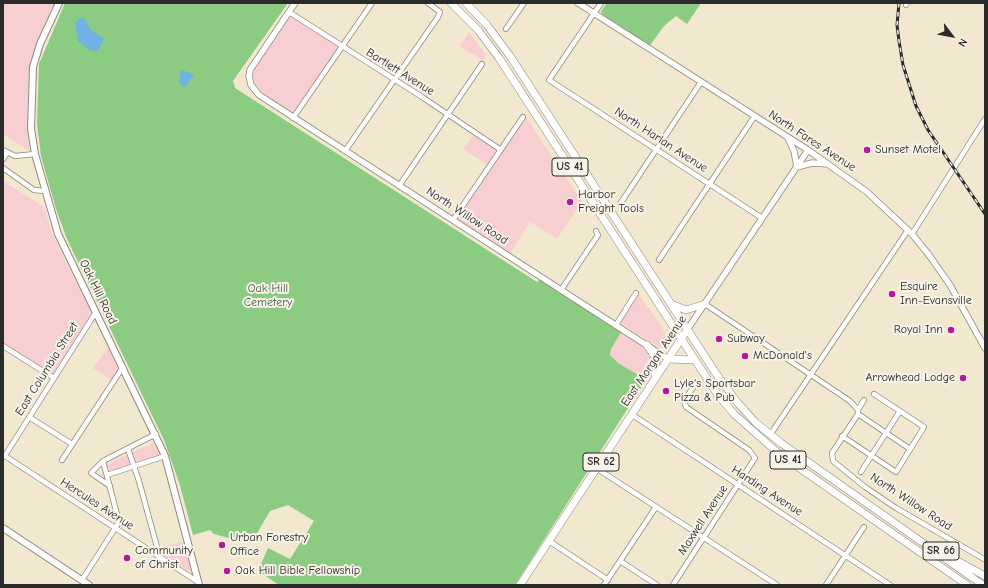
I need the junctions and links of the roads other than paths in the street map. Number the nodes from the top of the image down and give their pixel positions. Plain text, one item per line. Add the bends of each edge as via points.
1 (59, 3) edge
2 (295, 3) edge
3 (372, 3) edge
4 (428, 3) edge
5 (451, 3) edge
6 (466, 3) edge
7 (524, 3) edge
8 (578, 3) edge
9 (601, 3) edge
10 (289, 12) junction
11 (594, 14) junction
12 (506, 29) dead end
13 (341, 46) junction
14 (482, 64) dead end
15 (395, 80) junction
16 (702, 82) junction
17 (448, 114) junction
18 (523, 117) dead end
19 (754, 117) junction
20 (293, 118) junction
21 (985, 118) edge
22 (788, 138) junction
23 (656, 149) junction
24 (501, 150) junction
25 (808, 150) junction
26 (5, 151) edge
27 (345, 151) junction
28 (35, 154) junction
29 (3, 159) edge
30 (829, 165) junction
31 (797, 167) junction
32 (3, 168) edge
33 (710, 183) junction
34 (399, 186) junction
35 (44, 191) junction
36 (620, 204) dead end
37 (762, 218) junction
38 (453, 220) junction
39 (910, 232) junction
40 (597, 233) dead end
41 (659, 260) dead end
42 (561, 290) junction
43 (636, 293) dead end
44 (670, 304) junction
45 (705, 304) junction
46 (96, 312) junction
47 (616, 325) junction
48 (687, 330) junction
49 (681, 339) junction
50 (647, 345) junction
51 (4, 348) edge
52 (985, 348) edge
53 (668, 359) junction
54 (695, 360) junction
55 (123, 367) junction
56 (811, 375) junction
57 (54, 378) junction
58 (655, 379) junction
59 (694, 386) dead end
60 (874, 394) dead end
61 (864, 400) dead end
62 (900, 411) junction
63 (858, 412) junction
64 (631, 414) junction
65 (30, 417) junction
66 (886, 433) junction
67 (156, 434) junction
68 (770, 435) junction
69 (842, 436) junction
70 (72, 444) junction
71 (128, 449) junction
72 (910, 449) junction
73 (165, 456) junction
74 (871, 456) junction
75 (4, 457) edge
76 (62, 460) dead end
77 (103, 461) junction
78 (135, 466) junction
79 (596, 468) junction
80 (861, 472) dead end
81 (107, 475) junction
82 (738, 484) junction
83 (110, 486) junction
84 (656, 507) junction
85 (898, 525) junction
86 (864, 527) dead end
87 (3, 528) edge
88 (116, 528) junction
89 (704, 538) junction
90 (549, 541) junction
91 (846, 555) junction
92 (160, 558) junction
93 (984, 559) dead end
94 (620, 561) junction
95 (985, 576) edge
96 (82, 580) junction
97 (608, 580) junction
98 (199, 583) edge
99 (90, 585) edge
100 (520, 585) edge
101 (604, 585) edge
102 (657, 585) edge
103 (673, 585) edge
104 (777, 585) edge
105 (826, 585) edge
106 (890, 585) edge
107 (967, 585) edge
108 (983, 585) edge

1 - 28 main road, Oak Hill Road via 40,44 33,67 31,129
2 - 10 street
3 - 13 street
4 - 15 street via 439,10 438,17
5 - 49 main road, US 41 via 478,30 499,58
6 - 44 main road, US 41 via 503,46
7 - 12 street
8 - 11 street, North Fares Avenue
9 - 11 street
10 - 13 street, Bartlett Avenue
10 - 20 street, North Willow Road via 251,67 249,80 255,91
11 - 16 street, North Fares Avenue
11 - 23 street, North Harlan Avenue via 549,80
13 - 15 street, Bartlett Avenue
13 - 20 street
14 - 17 street
15 - 17 street, Bartlett Avenue
15 - 27 street
16 - 19 street, North Fares Avenue
16 - 23 street
17 - 24 street, Bartlett Avenue
17 - 34 street
18 - 24 street
19 - 22 street, North Fares Avenue
19 - 33 street
20 - 27 street, North Willow Road
21 - 39 street
22 - 25 street, North Fares Avenue
22 - 31 street
23 - 33 street, North Harlan Avenue
23 - 36 street
24 - 38 street
25 - 30 street, North Fares Avenue
25 - 31 street, East Morgan Avenue
26 - 28 street via 18,156
26 - 29 street
27 - 34 street, North Willow Road
28 - 35 main road, Oak Hill Road
30 - 31 street via 812,163
30 - 39 street, North Fares Avenue via 866,192
31 - 37 street, East Morgan Avenue
32 - 35 street via 34,190
33 - 37 street, North Harlan Avenue
33 - 41 street
34 - 38 street, North Willow Road
35 - 46 main road, Oak Hill Road via 58,234
37 - 45 street, East Morgan Avenue
38 - 42 street, North Willow Road
39 - 52 street, North Fares Avenue via 946,278
39 - 56 street
40 - 42 street
42 - 47 street, North Willow Road
43 - 47 street
44 - 45 main road via 686,310
44 - 48 main road, US 41
45 - 48 street, East Morgan Avenue
45 - 56 street
46 - 55 main road, Oak Hill Road
46 - 57 street, East Columbia Street
47 - 50 street, North Willow Road
48 - 49 main road, East Morgan Avenue / SR 62
48 - 68 main road, US 41 via 730,393
49 - 53 main road, East Morgan Avenue / SR 62
49 - 54 main road, US 41
50 - 53 street, North Willow Road
50 - 58 main road via 656,358
51 - 57 street
53 - 54 main road
53 - 58 main road, East Morgan Avenue / SR 62
54 - 107 main road, US 41 via 725,404 772,448
55 - 67 main road, Oak Hill Road
55 - 70 street
56 - 63 street via 850,401
56 - 68 street
57 - 65 street, East Columbia Street
58 - 64 main road, East Morgan Avenue / SR 62
59 - 82 street, Maxwell Avenue via 684,401 686,407 749,450 755,458
60 - 62 street
61 - 63 street
62 - 66 street
62 - 72 street via 924,428
63 - 66 street
63 - 69 street
64 - 79 main road, East Morgan Avenue / SR 62
64 - 82 street, Harding Avenue
65 - 70 street
65 - 75 street, East Columbia Street
66 - 72 street
66 - 74 street
67 - 71 street
67 - 73 main road, Oak Hill Road
68 - 85 main road, US 41
69 - 74 street
69 - 93 street, North Willow Road via 831,457 840,466 896,508
70 - 76 street
71 - 77 street
71 - 78 street
72 - 74 street via 896,472
73 - 78 street
73 - 98 main road, Oak Hill Road
74 - 80 street
75 - 88 street, Hercules Avenue
77 - 81 street
77 - 83 street via 91,473
78 - 81 street
78 - 92 street
79 - 84 street
79 - 90 main road, East Morgan Avenue / SR 62
81 - 83 street
82 - 89 street, Maxwell Avenue
82 - 91 street, Harding Avenue
83 - 88 street via 119,520
84 - 89 street
84 - 94 street
85 - 95 main road, SR 66
85 - 108 main road, US 41
86 - 91 street
87 - 96 main road
88 - 92 street, Hercules Avenue
88 - 96 street
89 - 103 street, Maxwell Avenue
89 - 104 street
90 - 97 street
90 - 100 main road, East Morgan Avenue / SR 62
91 - 105 street
91 - 106 street, Harding Avenue
92 - 98 street, Hercules Avenue
94 - 97 street
94 - 102 street
96 - 99 main road
97 - 101 street

